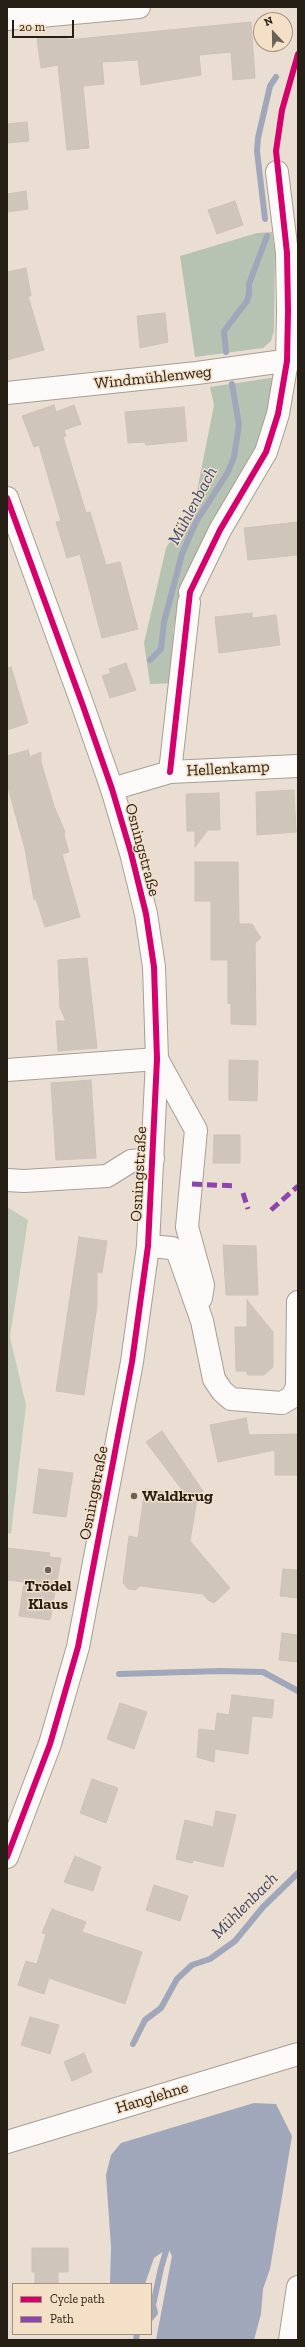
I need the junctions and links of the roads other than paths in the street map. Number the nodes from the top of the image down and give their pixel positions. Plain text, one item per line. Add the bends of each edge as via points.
1 (139, 7) edge
2 (7, 18) edge
3 (277, 172) dead end
4 (292, 360) edge
5 (7, 393) edge
6 (7, 498) edge
7 (298, 766) edge
8 (170, 772) junction
9 (112, 789) junction
10 (157, 1059) junction
11 (7, 1070) edge
12 (153, 1159) junction
13 (7, 1180) edge
14 (148, 1246) junction
15 (298, 1302) edge
16 (197, 1304) junction
17 (7, 1857) edge
18 (298, 2054) edge
19 (7, 2142) edge
20 (298, 2288) edge
21 (290, 2340) edge

1 - 2 main road
3 - 4 main road via 287,253
4 - 5 main road, Windmühlenweg
4 - 8 main road via 266,452 220,530 189,597
6 - 9 main road, Osningstraße
7 - 8 main road, Hellenkamp
8 - 9 main road, Hellenkamp
9 - 10 main road, Osningstraße via 146,914 154,967
10 - 11 main road
10 - 12 main road, Osningstraße
10 - 16 main road via 196,1130 187,1227 203,1285 201,1298
12 - 13 main road via 131,1161 107,1176
12 - 14 main road, Osningstraße
14 - 16 main road via 172,1248 178,1253
14 - 17 main road, Osningstraße via 132,1362 78,1647 50,1744
15 - 16 main road via 297,1387 292,1397 282,1403 231,1399 222,1391 214,1379
18 - 19 main road, Hanglehne
20 - 21 main road

